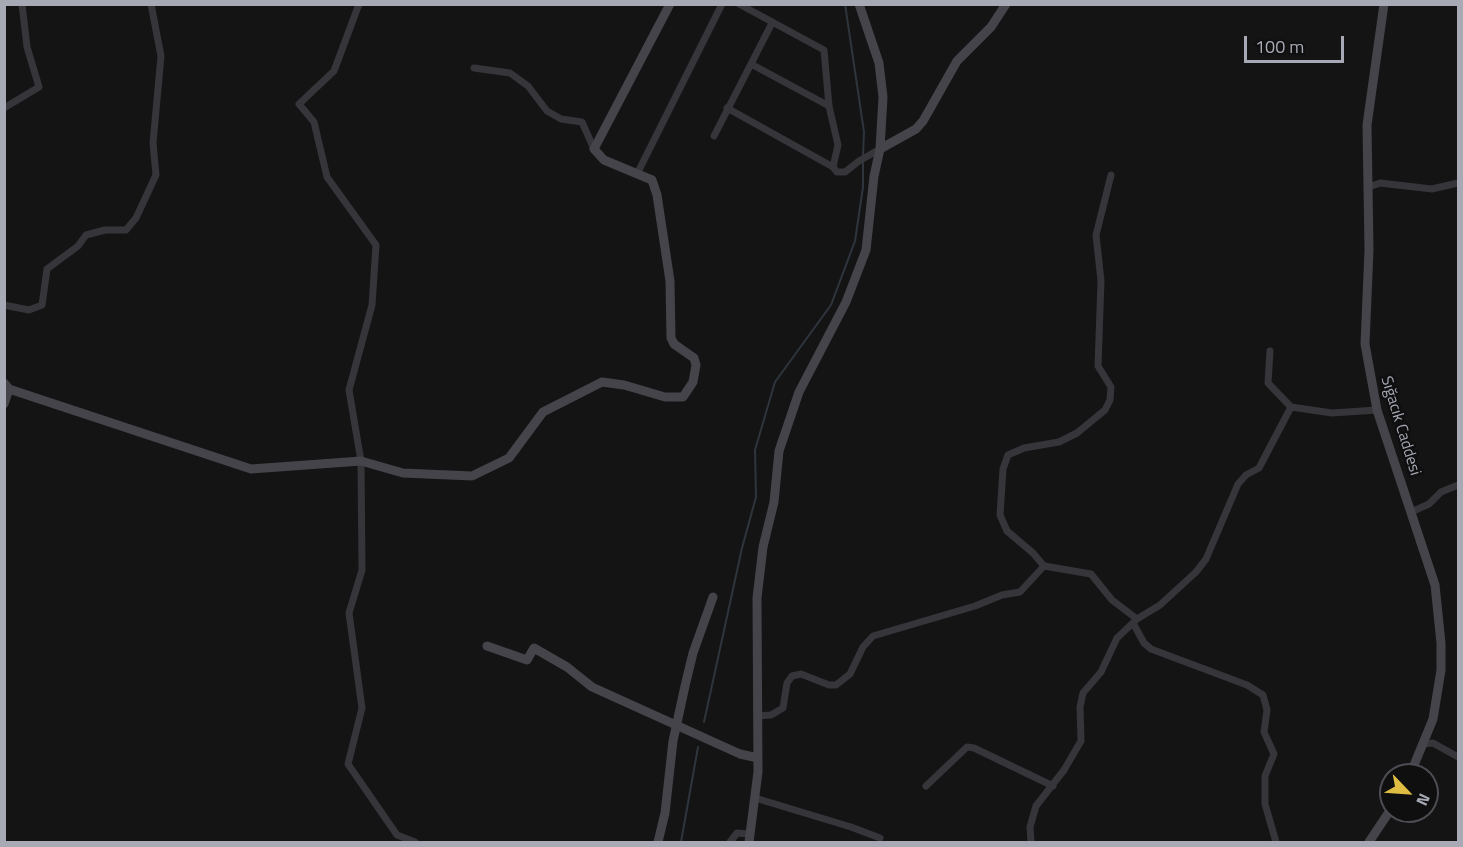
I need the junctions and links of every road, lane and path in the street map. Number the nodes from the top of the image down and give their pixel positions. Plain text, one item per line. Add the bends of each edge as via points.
1 (22, 4) edge
2 (151, 4) edge
3 (359, 4) edge
4 (670, 4) edge
5 (722, 4) edge
6 (739, 4) edge
7 (859, 4) edge
8 (1006, 4) edge
9 (1384, 4) edge
10 (772, 22) junction
11 (751, 64) junction
12 (474, 68) dead end
13 (829, 106) junction
14 (4, 108) edge
15 (728, 108) junction
16 (714, 136) dead end
17 (880, 148) junction
18 (594, 149) junction
19 (833, 167) junction
20 (639, 172) junction
21 (1111, 175) dead end
22 (1458, 183) edge
23 (1369, 187) junction
24 (4, 305) edge
25 (1270, 351) dead end
26 (7, 386) edge
27 (4, 404) edge
28 (1291, 407) junction
29 (1377, 410) junction
30 (361, 461) junction
31 (1458, 485) edge
32 (1412, 512) junction
33 (1044, 566) junction
34 (713, 597) dead end
35 (1135, 621) junction
36 (487, 646) dead end
37 (757, 716) junction
38 (677, 726) junction
39 (1423, 744) junction
40 (1458, 757) edge
41 (758, 758) junction
42 (1415, 763) edge
43 (926, 786) dead end
44 (1053, 786) junction
45 (755, 798) junction
46 (1382, 823) edge
47 (749, 838) edge
48 (880, 838) dead end
49 (415, 843) edge
50 (658, 843) edge
51 (730, 843) edge
52 (1031, 843) edge
53 (1276, 843) edge
54 (1369, 843) edge

1 - 14 street via 27,47 39,87
2 - 24 street via 161,56 153,143 156,175 136,218 126,230 87,235 47,269 42,305 29,310
3 - 30 street via 334,71 299,104 314,122 327,177 376,245 372,305 349,390
4 - 18 street
5 - 20 street
6 - 10 street
7 - 17 street via 879,63
8 - 17 street via 992,27 957,61 923,121 916,129
9 - 23 street, Sığacık Caddesi via 1367,125
10 - 11 street
10 - 13 street via 824,50
11 - 13 street
11 - 15 street
12 - 18 street via 510,73 528,86 547,111 561,119 582,122
13 - 19 street via 837,145
15 - 16 street
15 - 19 street
17 - 19 street via 845,172 837,172
17 - 37 street via 866,250 846,302 799,392 779,451 757,598
18 - 20 street via 604,160
20 - 30 street via 652,180 657,195 670,281 671,338 694,358 696,365 693,382 683,397 665,397 602,382 543,412 508,458 472,476 403,473
21 - 33 street via 1096,235 1101,281 1098,366 1111,387 1110,400 1105,410 1077,433 1059,442 1012,452 1003,469 1002,525
22 - 23 street via 1432,189 1380,183
23 - 29 street, Sığacık Caddesi via 1365,344
25 - 28 street via 1268,383
26 - 27 street
26 - 30 street via 251,469
28 - 29 street via 1332,413
28 - 35 street via 1259,468 1238,484 1206,559 1160,605
29 - 32 street, Sığacık Caddesi
30 - 49 street via 362,570 349,613 362,708 348,764 398,835
31 - 32 street
32 - 39 street, Sığacık Caddesi via 1435,585 1440,632 1438,694
33 - 35 street via 1091,574
33 - 37 street via 1020,592 873,636 850,674 836,685 801,674 792,676 783,708 771,715
34 - 38 street via 693,653
35 - 44 street via 1117,638 1101,672 1083,693 1081,741
35 - 53 street via 1144,644 1151,649 1247,685 1263,695 1267,710 1264,732 1274,754 1265,776 1265,804
36 - 38 street via 526,660 534,648 592,687
37 - 41 street
38 - 41 street
38 - 50 street
39 - 40 street via 1433,743
39 - 42 street, Sığacık Caddesi
41 - 45 street
43 - 44 street via 967,747
44 - 52 street via 1031,819
45 - 47 street
45 - 48 street
46 - 54 street
47 - 51 street via 737,833

